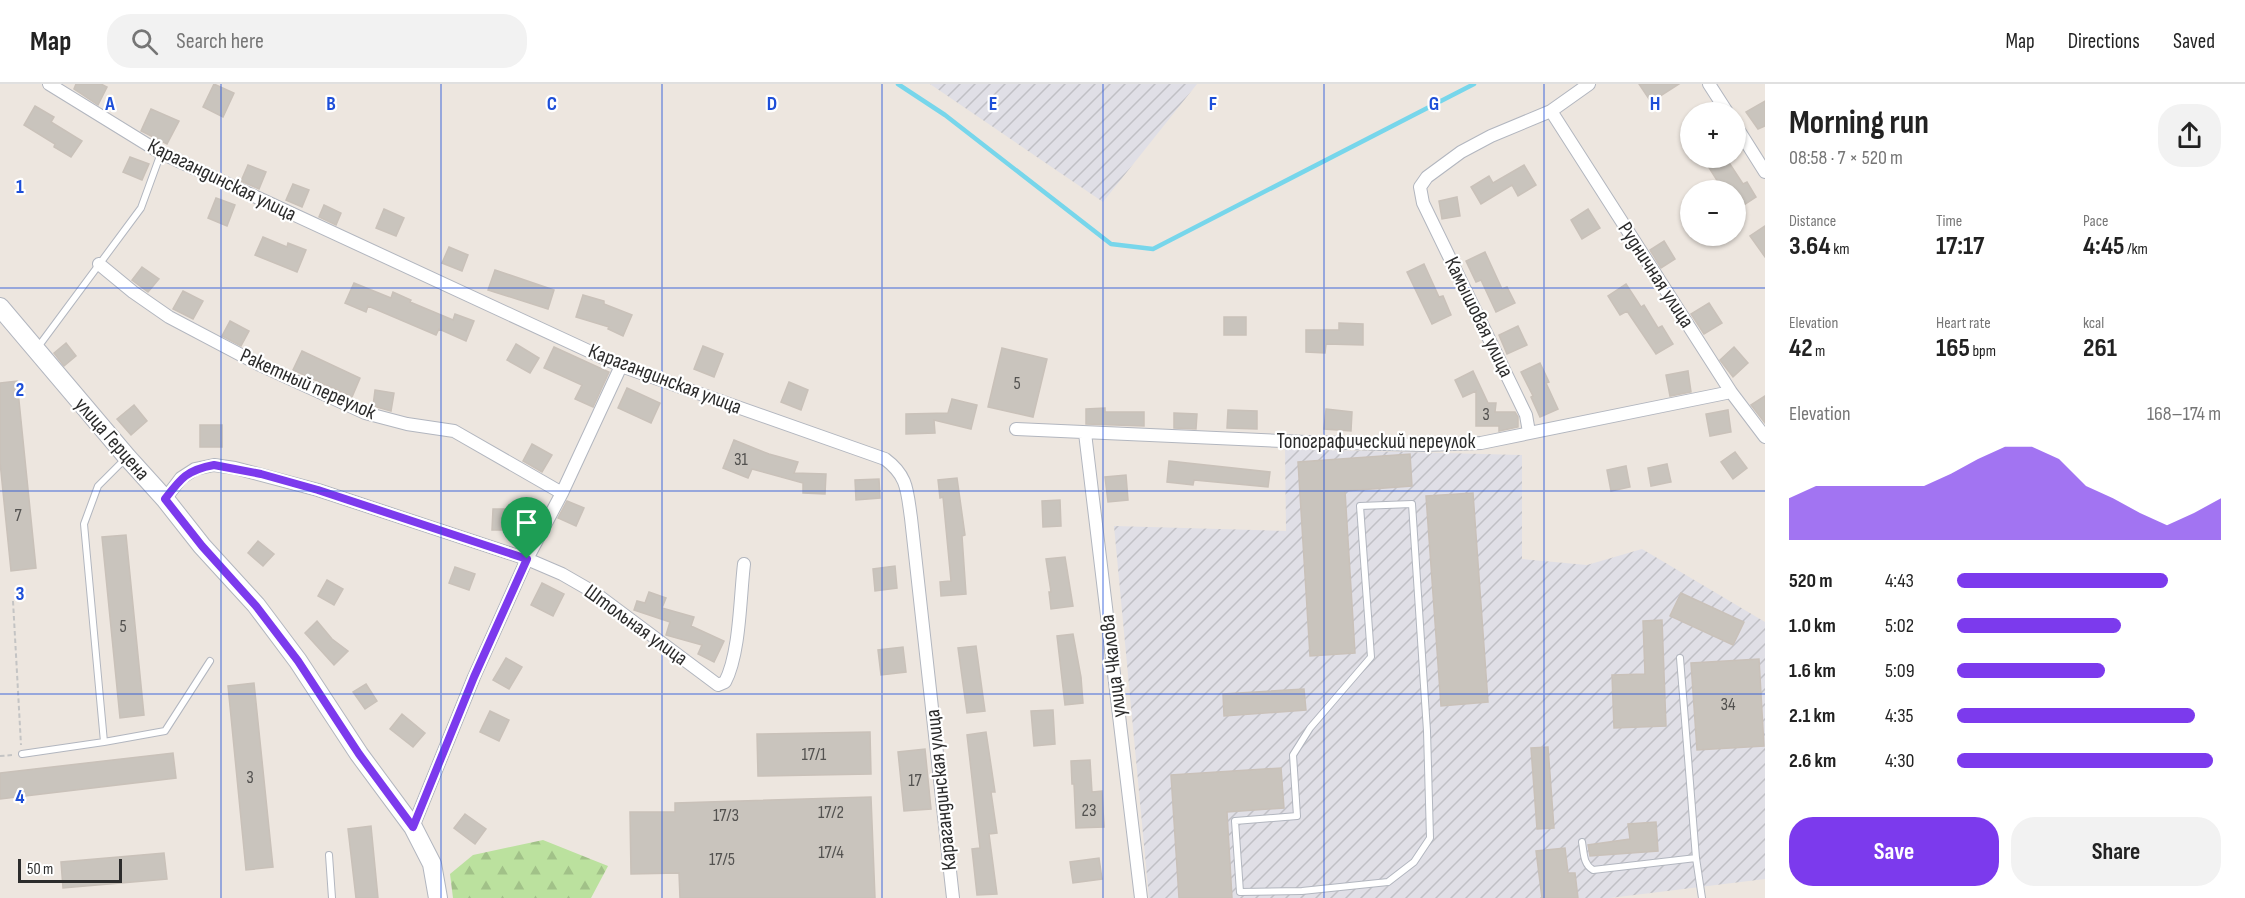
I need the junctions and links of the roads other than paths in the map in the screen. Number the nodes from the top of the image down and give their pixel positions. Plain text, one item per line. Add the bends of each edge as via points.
1 (49, 84) edge
2 (1589, 84) edge
3 (1709, 84) edge
4 (1721, 102) edge
5 (1551, 111) junction
6 (1746, 142) edge
7 (161, 153) junction
8 (1765, 172) edge
9 (99, 264) junction
10 (0, 307) edge
11 (36, 350) junction
12 (621, 366) junction
13 (1731, 392) junction
14 (1016, 429) dead end
15 (1529, 432) junction
16 (1085, 433) junction
17 (1765, 437) edge
18 (127, 458) junction
19 (562, 493) junction
20 (165, 499) junction
21 (527, 559) junction
22 (744, 564) dead end
23 (1680, 658) dead end
24 (210, 661) dead end
25 (104, 742) junction
26 (22, 753) road end
27 (413, 827) junction
28 (1582, 842) dead end
29 (329, 855) dead end
30 (1696, 858) junction
31 (1302, 895) edge
32 (332, 898) edge
33 (438, 898) edge
34 (953, 898) edge
35 (1141, 898) edge
36 (1702, 898) edge

1 - 7 street, Карагандинская улица
2 - 5 street
3 - 4 street
5 - 13 street, Рудничная улица
5 - 15 street, Камышовая улица via 1461,152 1427,177 1420,187 1423,203 1526,415
6 - 8 street
7 - 9 lane via 141,208
7 - 12 street, Карагандинская улица
9 - 11 lane
9 - 19 street, Ракетный переулок via 169,317 260,365 365,412 454,431
10 - 11 main road, улица Герцена
11 - 18 main road, улица Герцена
12 - 19 street
12 - 34 street, Карагандинская улица via 885,459 897,467 905,480 911,518
13 - 15 street, Топографический переулок
13 - 17 street, Рудничная улица
14 - 16 street, Топографический переулок
15 - 16 street, Топографический переулок via 1481,443 1424,445
16 - 35 street, улица Чкалова
18 - 20 main road, улица Герцена
18 - 25 lane via 98,486 84,524
19 - 21 street
20 - 21 street, Штольная улица via 181,478 195,469 214,465 235,468 318,490
20 - 27 main road, улица Герцена via 298,661
21 - 22 street, Штольная улица via 595,593 718,685 729,675
21 - 27 street
23 - 30 lane
24 - 25 lane via 165,731
25 - 26 lane
27 - 33 main road, улица Герцена via 432,864
28 - 30 lane via 1584,860 1593,870
29 - 32 lane
30 - 36 lane
31 - 31 lane via 1388,882 1414,862 1430,838 1412,504 1360,506 1371,657 1310,728 1293,755 1297,816 1235,821 1240,892

